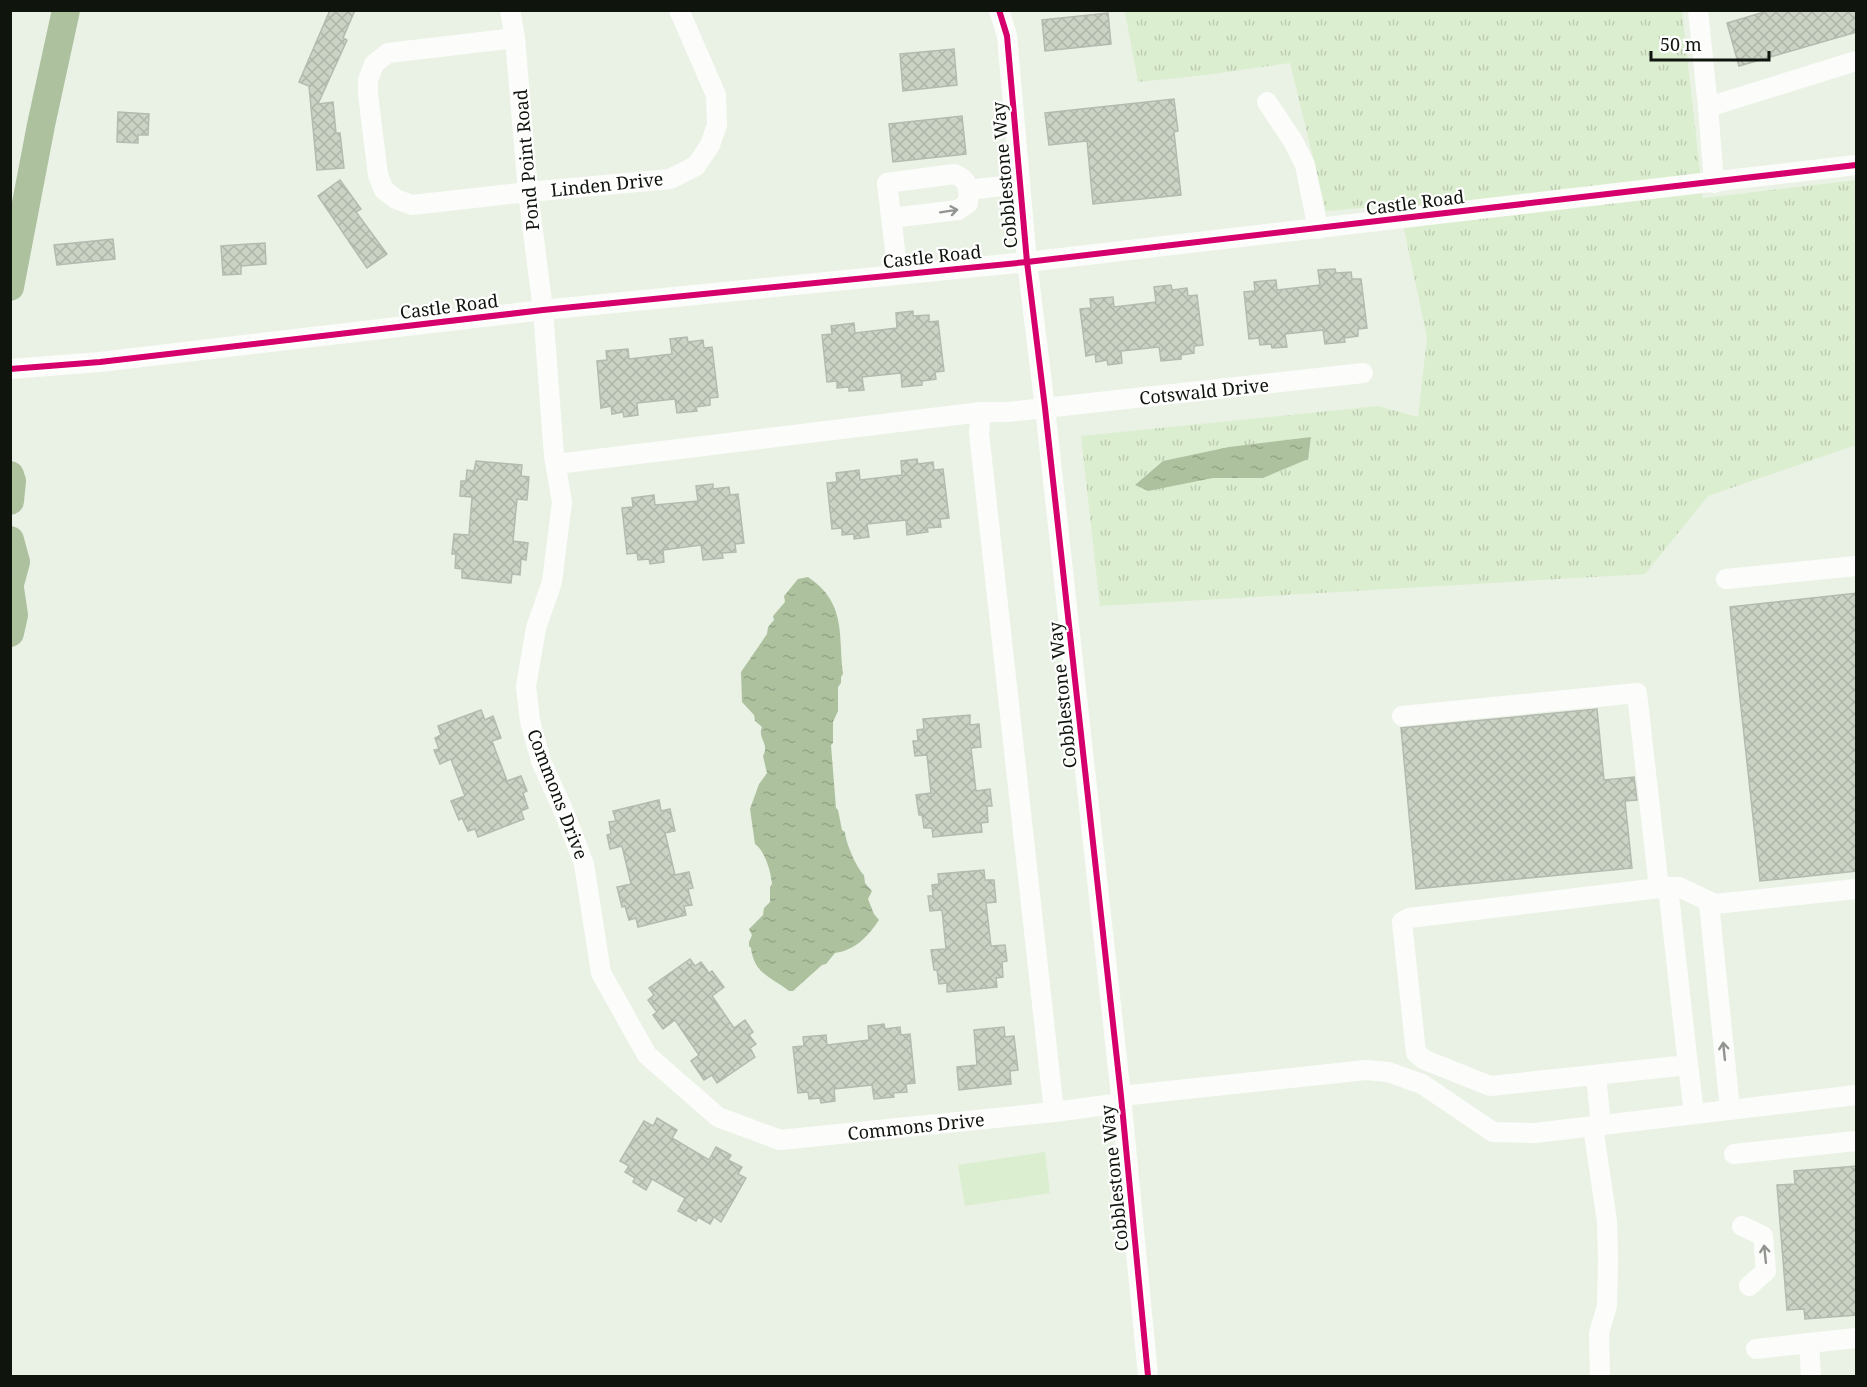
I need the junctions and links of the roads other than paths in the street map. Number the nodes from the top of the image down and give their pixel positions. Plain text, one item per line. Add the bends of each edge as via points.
1 (510, 10) edge
2 (679, 10) edge
3 (999, 10) edge
4 (1698, 10) edge
5 (515, 38) junction
6 (1857, 61) edge
7 (1268, 102) dead end
8 (1708, 107) junction
9 (1857, 165) edge
10 (1714, 183) junction
11 (1020, 184) junction
12 (968, 190) junction
13 (528, 192) junction
14 (891, 218) junction
15 (1318, 229) junction
16 (1027, 262) junction
17 (898, 275) junction
18 (543, 310) junction
19 (10, 369) edge
20 (1363, 373) dead end
21 (1045, 408) junction
22 (981, 412) junction
23 (556, 465) junction
24 (1857, 566) edge
25 (1726, 579) dead end
26 (1402, 716) dead end
27 (1664, 887) junction
28 (1857, 889) edge
29 (1709, 903) junction
30 (1688, 1065) junction
31 (1596, 1075) junction
32 (1857, 1095) edge
33 (1121, 1099) junction
34 (1730, 1109) junction
35 (1054, 1112) junction
36 (1694, 1113) junction
37 (1597, 1126) junction
38 (1857, 1141) edge
39 (1734, 1154) dead end
40 (1742, 1226) dead end
41 (1749, 1286) dead end
42 (1857, 1338) edge
43 (1809, 1343) junction
44 (1756, 1349) dead end
45 (1148, 1377) edge
46 (1600, 1377) edge
47 (1811, 1377) edge

1 - 5 street, Pond Point Road
2 - 13 street, Linden Drive via 716,95 717,125 696,166 670,179
3 - 11 street, Cobblestone Way via 1007,36
4 - 8 street
5 - 13 street, Pond Point Road
5 - 13 street, Linden Drive via 388,53 374,64 368,94 378,175 384,190 396,200 412,205
6 - 8 street
7 - 15 street via 1305,165
8 - 10 street
9 - 10 street, Castle Road
10 - 15 street, Castle Road
11 - 12 street
11 - 16 street, Cobblestone Way
14 -> 12 street via 958,210 968,203
12 - 14 street via 962,177 954,174 887,183
13 - 18 street, Pond Point Road
14 - 17 street
15 - 16 street, Castle Road
16 - 17 street, Castle Road
16 - 21 street, Cobblestone Way
17 - 18 street, Castle Road
18 - 19 street, Castle Road
18 - 23 street, Commons Drive
20 - 21 street, Cotswald Drive
21 - 22 street
21 - 33 street, Cobblestone Way
22 - 23 street
22 - 35 street via 979,433
23 - 35 street, Commons Drive via 562,502 552,582 536,628 526,686 530,721 541,761 584,864 601,973 647,1055 718,1117 780,1140
24 - 25 street
26 - 27 street via 1637,693
27 - 29 street via 1679,887
27 - 30 street
27 - 31 street via 1409,918 1402,922 1416,1053 1490,1086
28 - 29 street
34 -> 29 street
30 - 31 street
30 - 36 street
31 - 37 street
32 - 34 street, Commons Drive
33 - 35 street, Commons Drive
33 - 37 street, Commons Drive via 1366,1070 1389,1072 1422,1084 1493,1132 1535,1133
33 - 45 street, Cobblestone Way
34 - 36 street, Commons Drive
36 - 37 street, Commons Drive
37 - 46 street via 1608,1260 1607,1306 1599,1333
38 - 39 street
41 -> 40 street via 1766,1271 1763,1236
42 - 43 street
43 - 44 street
43 - 47 street

